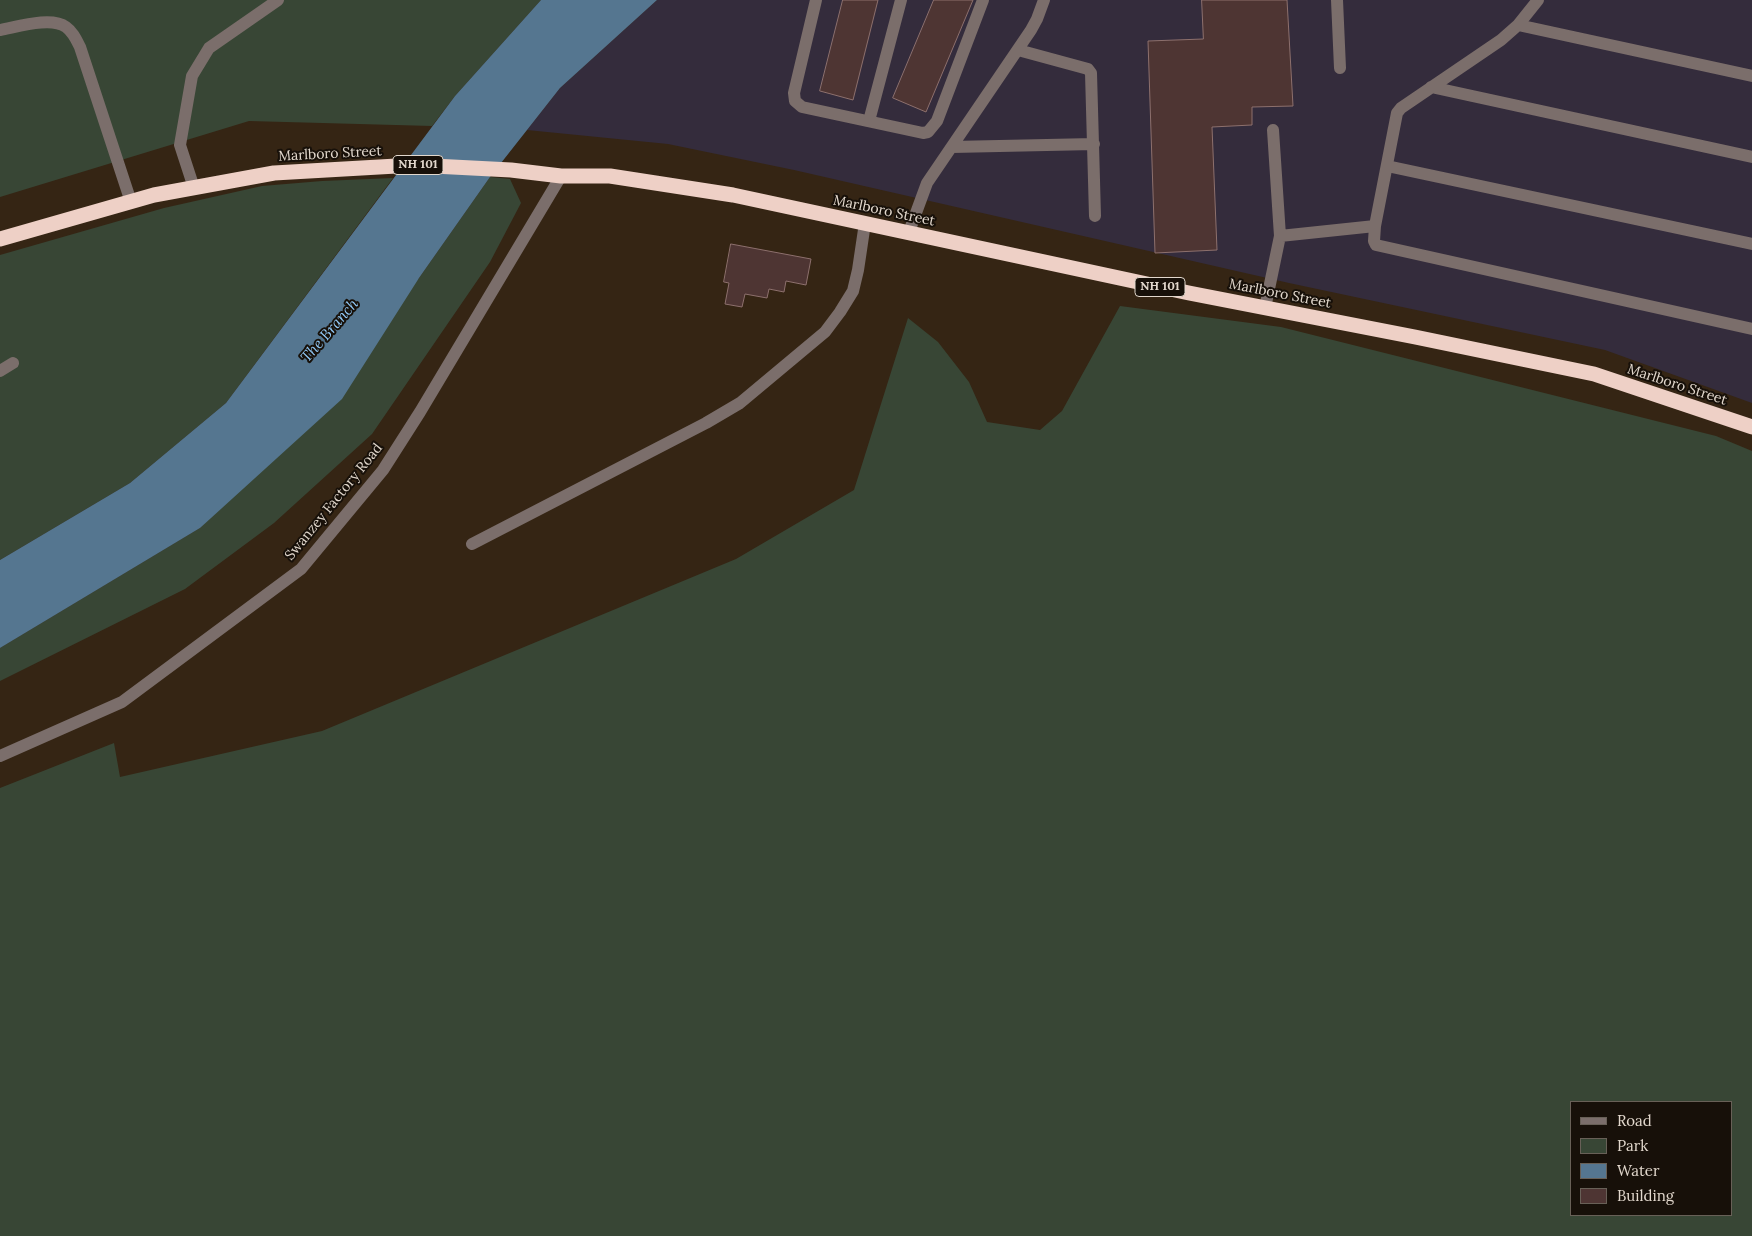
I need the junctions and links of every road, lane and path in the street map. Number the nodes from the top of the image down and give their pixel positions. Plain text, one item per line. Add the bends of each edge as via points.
1 (278, 0) edge
2 (816, 0) edge
3 (901, 0) edge
4 (983, 0) edge
5 (1044, 0) edge
6 (1337, 0) edge
7 (1538, 0) edge
8 (1518, 24) junction
9 (0, 30) edge
10 (1018, 50) junction
11 (1340, 68) dead end
12 (1752, 76) edge
13 (1431, 87) junction
14 (869, 121) junction
15 (1273, 130) dead end
16 (1094, 144) junction
17 (952, 147) junction
18 (1752, 157) edge
19 (1387, 166) junction
20 (561, 176) junction
21 (194, 188) junction
22 (131, 202) junction
23 (1095, 216) dead end
24 (865, 223) junction
25 (1375, 226) junction
26 (909, 232) junction
27 (1280, 236) junction
28 (0, 240) edge
29 (1752, 244) edge
30 (1265, 308) junction
31 (1752, 328) edge
32 (13, 363) dead end
33 (0, 371) edge
34 (1752, 427) edge
35 (472, 544) dead end
36 (0, 756) edge

1 - 21 street via 209,48 192,76 180,145
2 - 14 street via 794,101 802,107
3 - 14 street
4 - 14 street via 932,128 923,133
5 - 10 street via 1037,19
6 - 11 street
7 - 8 street
8 - 12 street
8 - 13 street via 1501,40
9 - 22 street via 55,22 74,34
10 - 16 street via 1088,69 1092,73
10 - 17 street
13 - 18 street
13 - 19 street via 1398,113
15 - 27 street
16 - 17 street
16 - 23 street
17 - 26 street via 925,187
19 - 25 street
19 - 29 street
20 - 21 highway, Marlboro Street / NH 101 via 414,165 274,173
20 - 24 highway, Marlboro Street / NH 101 via 610,176 733,194
20 - 36 street, Swanzey Factory Road via 383,470 301,569 122,702
21 - 22 highway, Marlboro Street / NH 101
22 - 28 highway, Marlboro Street / NH 101
24 - 26 highway, Marlboro Street / NH 101
24 - 35 street via 853,291 840,312 824,332 740,403
25 - 27 street
25 - 31 street via 1376,245
26 - 30 highway, Marlboro Street / NH 101
27 - 30 street
30 - 34 highway, Marlboro Street / NH 101 via 1594,374
32 - 33 street

